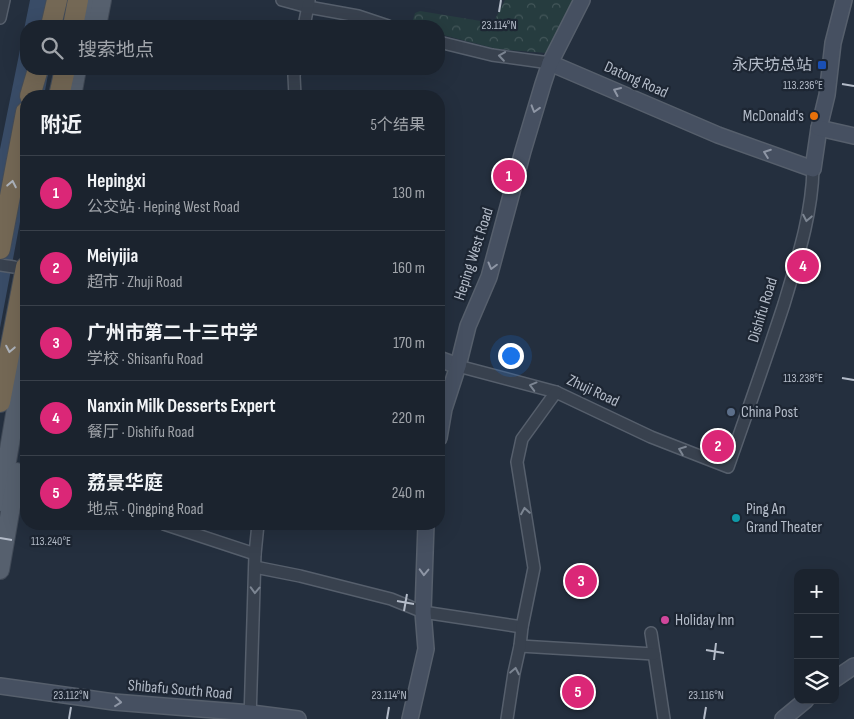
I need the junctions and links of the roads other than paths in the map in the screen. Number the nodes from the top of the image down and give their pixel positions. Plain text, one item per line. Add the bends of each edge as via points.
1 (4, 0) edge
2 (57, 0) edge
3 (78, 0) edge
4 (89, 0) edge
5 (102, 0) edge
6 (282, 0) edge
7 (582, 0) edge
8 (844, 0) edge
9 (309, 4) edge
10 (0, 18) edge
11 (52, 20) edge
12 (74, 20) edge
13 (85, 20) edge
14 (98, 20) edge
15 (305, 20) edge
16 (370, 20) edge
17 (445, 43) edge
18 (550, 63) junction
19 (36, 75) edge
20 (63, 75) edge
21 (76, 75) edge
22 (88, 75) edge
23 (296, 75) edge
24 (32, 90) edge
25 (60, 90) edge
26 (73, 90) edge
27 (85, 90) edge
28 (295, 90) edge
29 (819, 128) junction
30 (854, 136) edge
31 (20, 144) edge
32 (813, 169) junction
33 (0, 249) edge
34 (0, 265) edge
35 (18, 267) edge
36 (445, 362) edge
37 (458, 366) junction
38 (20, 385) edge
39 (556, 392) junction
40 (0, 402) edge
41 (445, 406) edge
42 (728, 467) joint
43 (20, 486) edge
44 (0, 502) edge
45 (182, 530) edge
46 (257, 530) edge
47 (426, 530) edge
48 (255, 554) junction
49 (255, 567) junction
50 (0, 570) edge
51 (423, 612) junction
52 (522, 627) junction
53 (651, 633) dead end
54 (520, 646) junction
55 (654, 654) junction
56 (854, 666) edge
57 (839, 676) edge
58 (0, 686) edge
59 (801, 704) edge
60 (250, 716) edge
61 (298, 719) edge
62 (410, 719) edge
63 (507, 719) edge
64 (664, 719) edge
65 (783, 719) edge

1 - 10 street
2 - 11 highway
3 - 12 highway
4 - 13 main road
5 - 14 main road
6 - 9 street
7 - 18 street, Heping West Road
8 - 29 street, Dishifu Road via 833,42
9 - 15 street
9 - 16 street
18 -> 17 street, Datong Road via 492,55
32 -> 18 street, Datong Road via 718,135
18 -> 37 street, Heping West Road via 527,134 489,278 468,326
19 - 24 highway
20 - 25 highway
21 - 26 main road
22 - 27 main road
23 - 28 street
29 - 30 street
29 - 32 street, Dishifu Road
33 -> 31 highway
32 -> 42 street, Dishifu Road via 801,245 763,370
34 - 35 street
35 -> 40 highway
36 - 37 street, Zhuji Road
39 -> 37 street, Zhuji Road
37 - 41 street, Heping West Road
38 - 44 main road
42 -> 39 street, Zhuji Road via 651,438
52 -> 39 street via 534,568 517,462 522,439
43 - 50 main road
45 - 48 street
46 - 48 street
47 -> 51 street
48 - 49 street
49 - 51 street via 391,599
49 -> 60 street
51 - 52 street
51 - 62 street via 426,649
52 - 54 street
53 - 55 street
54 - 55 street
63 -> 54 street
55 - 64 street
56 - 57 street
58 -> 60 street, Shibafu South Road
59 - 65 street
60 - 61 street, Shibafu South Road

